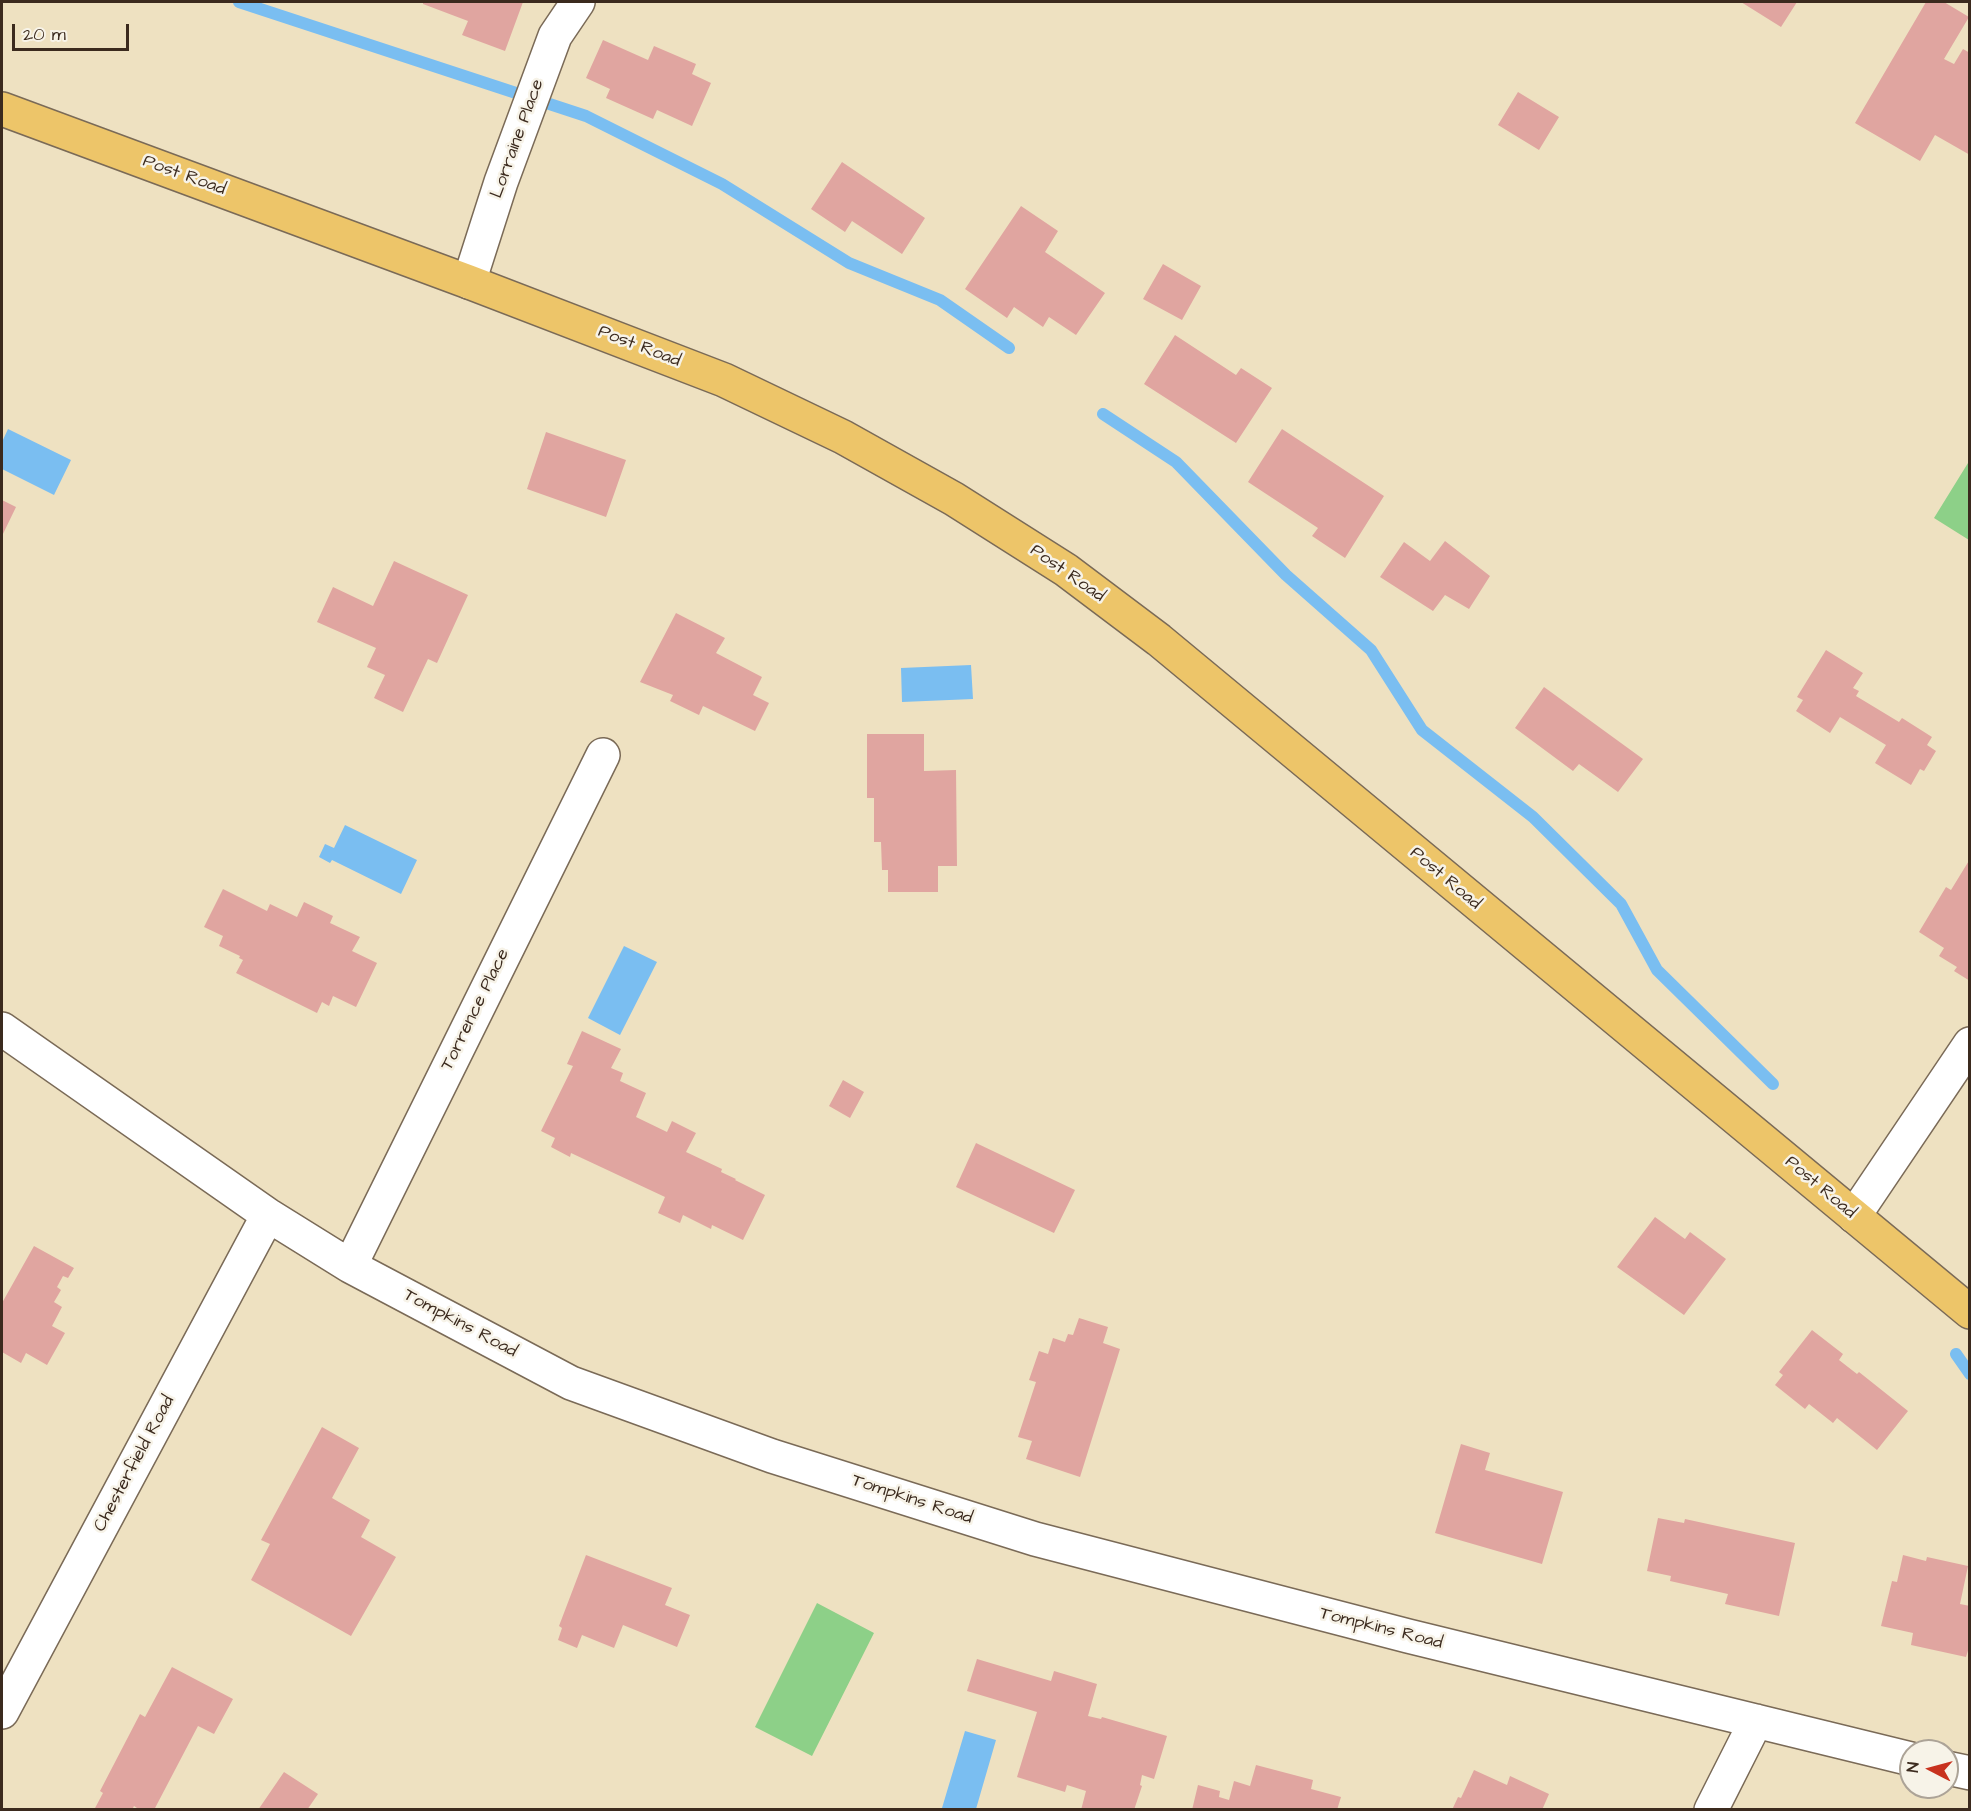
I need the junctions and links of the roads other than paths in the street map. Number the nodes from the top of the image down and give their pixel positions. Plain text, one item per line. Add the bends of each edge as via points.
1 (578, 2) edge
2 (2, 109) edge
3 (469, 282) junction
4 (603, 755) dead end
5 (2, 1029) edge
6 (1970, 1044) edge
7 (268, 1215) junction
8 (1854, 1216) junction
9 (350, 1266) junction
10 (1970, 1312) edge
11 (2, 1712) edge
12 (1756, 1721) junction
13 (1899, 1756) edge
14 (1711, 1809) edge

1 - 3 street, Lorraine Place via 555,36
2 - 3 main road, Post Road
3 - 8 main road, Post Road via 724,380 843,437 954,499 1066,570 1159,640
4 - 9 street, Torrence Place
5 - 7 street, Tompkins Road
6 - 8 street
7 - 9 street, Tompkins Road
7 - 11 street, Chesterfield Road
8 - 10 main road, Post Road
9 - 12 street, Tompkins Road via 571,1383 772,1456 1035,1539
12 - 13 street, Tompkins Road
12 - 14 street

